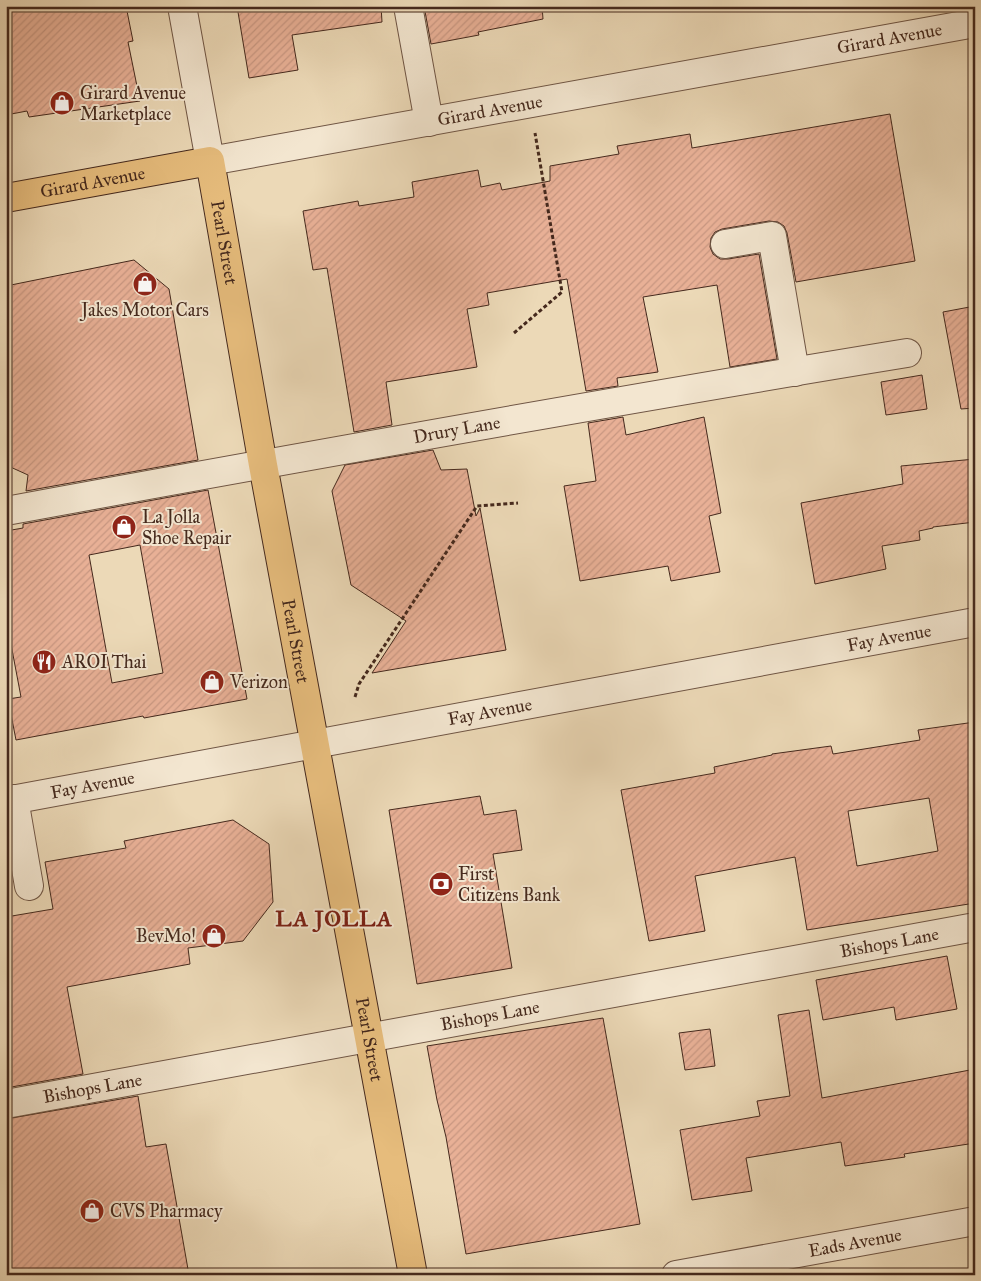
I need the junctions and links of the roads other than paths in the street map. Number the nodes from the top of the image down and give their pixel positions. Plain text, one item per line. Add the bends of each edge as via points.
1 (182, 6) edge
2 (408, 6) edge
3 (975, 23) edge
4 (429, 122) junction
5 (210, 161) junction
6 (6, 198) edge
7 (725, 244) dead end
8 (907, 353) dead end
9 (795, 372) junction
10 (263, 465) junction
11 (6, 511) edge
12 (975, 622) edge
13 (315, 744) junction
14 (10, 800) edge
15 (29, 886) dead end
16 (975, 927) edge
17 (369, 1037) junction
18 (6, 1104) edge
19 (975, 1221) edge
20 (413, 1275) edge
21 (676, 1275) edge

1 - 5 street, Pearl Street
2 - 4 street
3 - 4 street, Girard Avenue
4 - 5 street, Girard Avenue
5 - 6 main road, Girard Avenue
5 - 10 main road, Pearl Street
7 - 9 street via 772,236
8 - 9 street, Drury Lane
9 - 10 street, Drury Lane
10 - 11 street, Drury Lane
10 - 13 main road, Pearl Street
12 - 13 street, Fay Avenue
13 - 14 street, Fay Avenue
13 - 17 main road, Pearl Street
14 - 15 street
16 - 17 street, Bishops Lane
17 - 18 street, Bishops Lane
17 - 20 main road, Pearl Street
19 - 21 street, Eads Avenue

